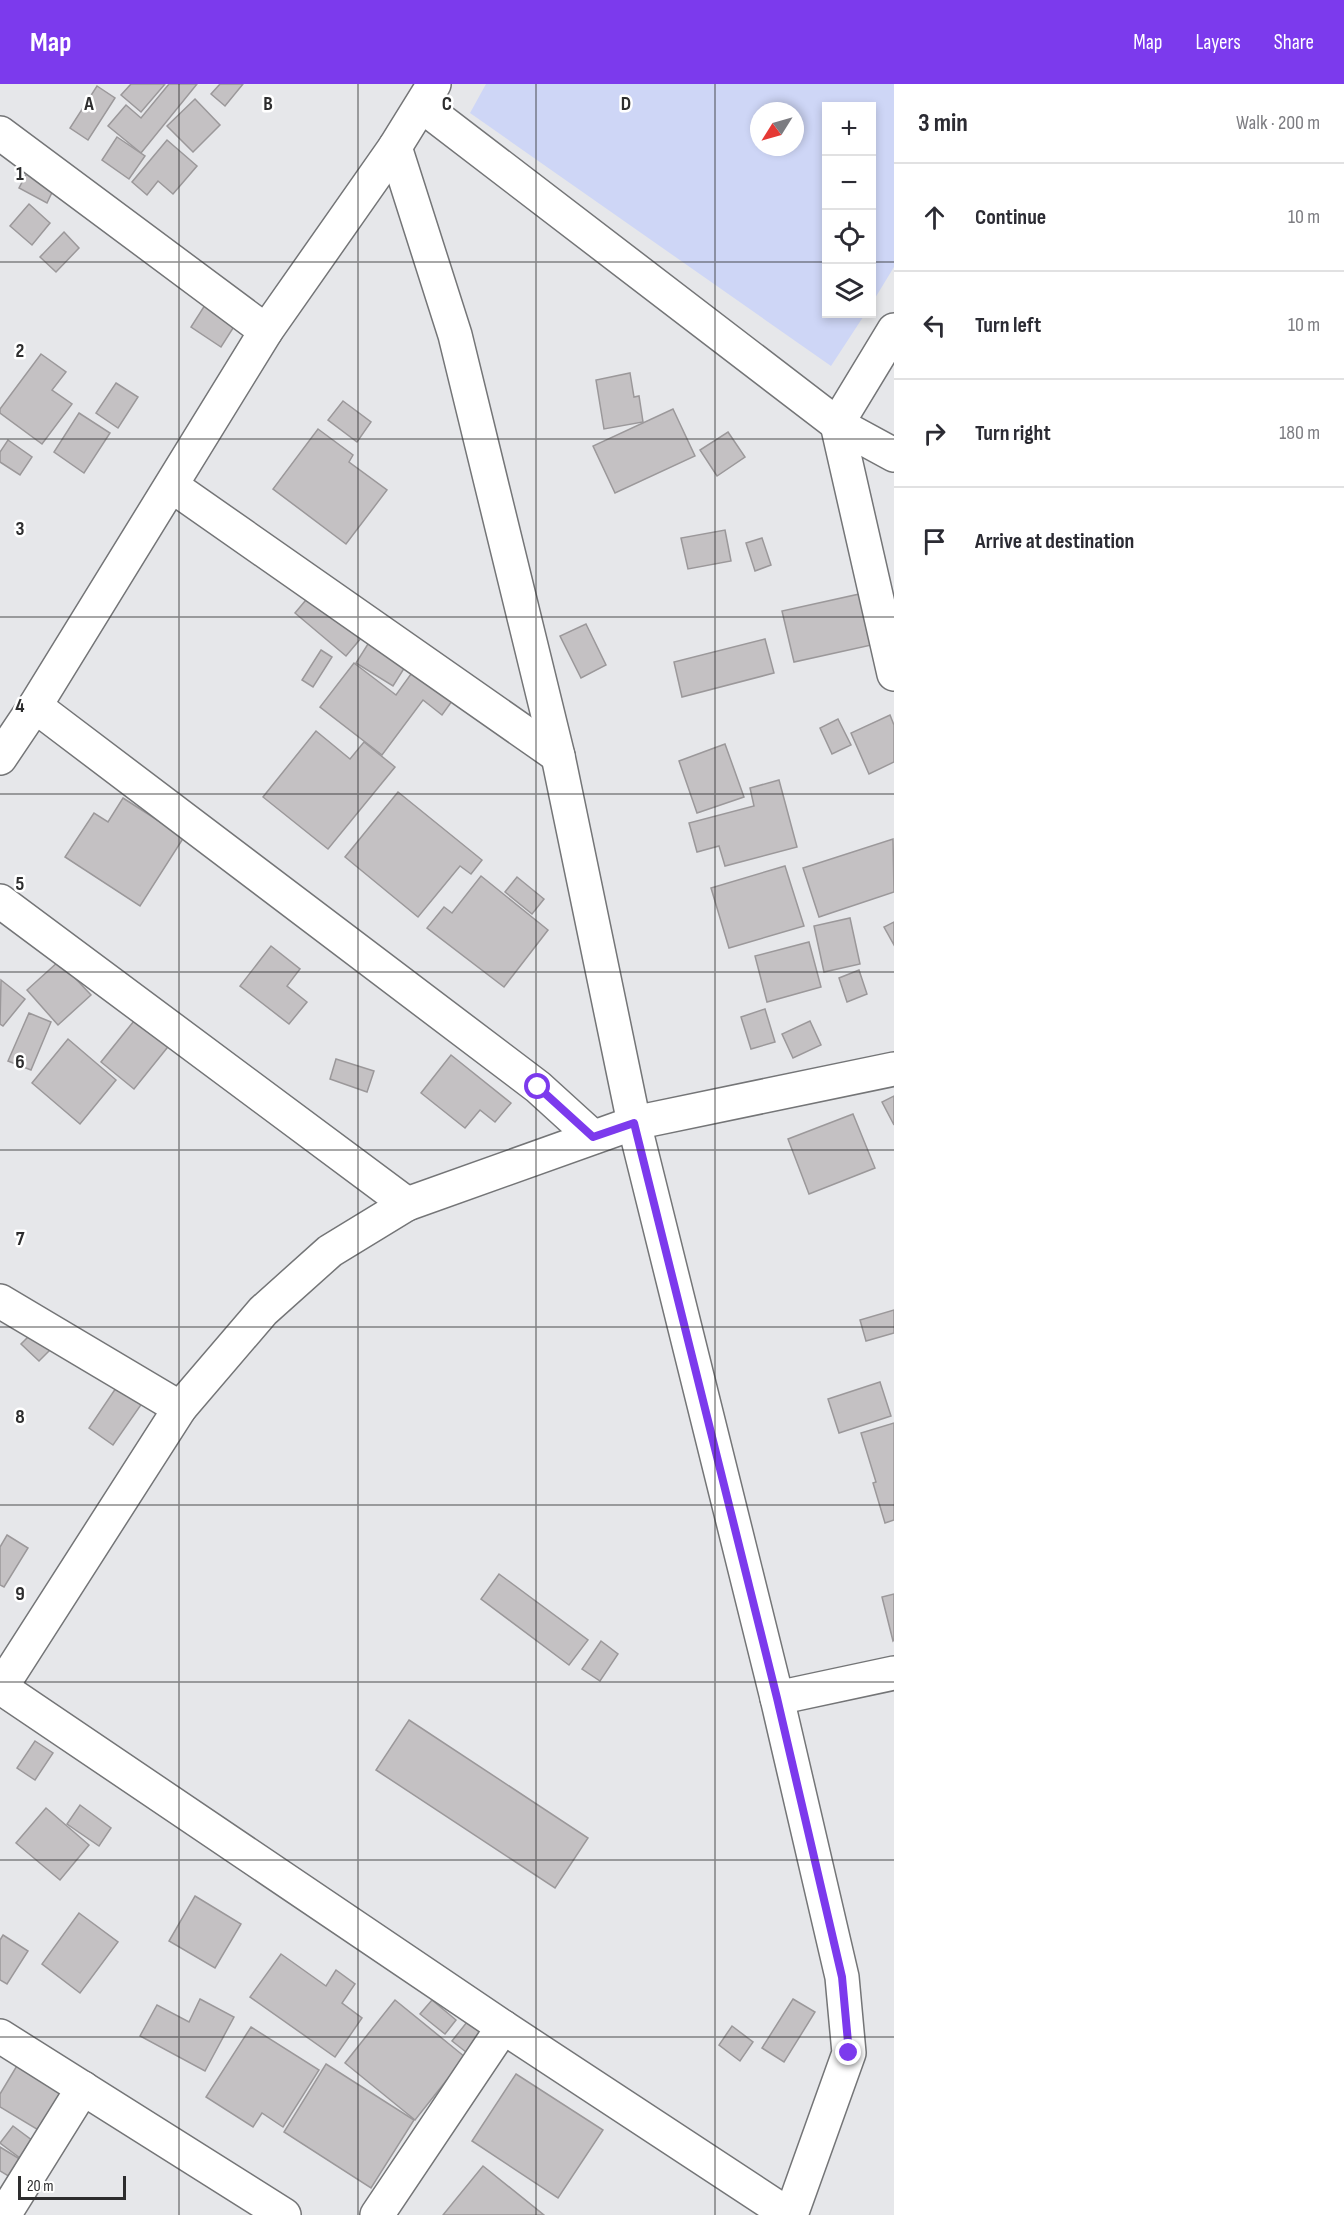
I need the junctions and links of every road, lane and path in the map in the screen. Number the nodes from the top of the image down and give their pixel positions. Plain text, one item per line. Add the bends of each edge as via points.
1 (428, 95) edge
2 (0, 133) edge
3 (395, 147) junction
4 (894, 330) edge
5 (266, 331) junction
6 (837, 424) junction
7 (894, 455) edge
8 (172, 486) junction
9 (894, 674) edge
10 (34, 706) junction
11 (558, 756) junction
12 (0, 758) edge
13 (0, 902) edge
14 (894, 1069) edge
15 (634, 1123) junction
16 (593, 1137) junction
17 (406, 1204) junction
18 (0, 1301) edge
19 (180, 1408) junction
20 (894, 1673) edge
21 (0, 1688) edge
22 (777, 1698) junction
23 (503, 2027) junction
24 (0, 2036) edge
25 (84, 2088) junction
26 (4, 2215) edge
27 (284, 2215) edge
28 (377, 2215) edge
29 (790, 2215) edge

1 - 3 street
1 - 6 street
2 - 5 street
3 - 5 street
3 - 11 street via 454,335
4 - 6 street
5 - 8 street
6 - 7 street
6 - 9 street
8 - 10 street
8 - 11 street
10 - 12 street
10 - 16 street via 538,1087
11 - 15 street
13 - 17 street
14 - 15 street
15 - 16 street
15 - 22 street
16 - 17 street
17 - 19 street via 330,1251 263,1311
18 - 19 street
19 - 21 street
20 - 22 street
21 - 23 street
22 - 29 street via 842,1977 849,2053
23 - 28 street
23 - 29 street
24 - 25 street
25 - 26 street
25 - 27 street

